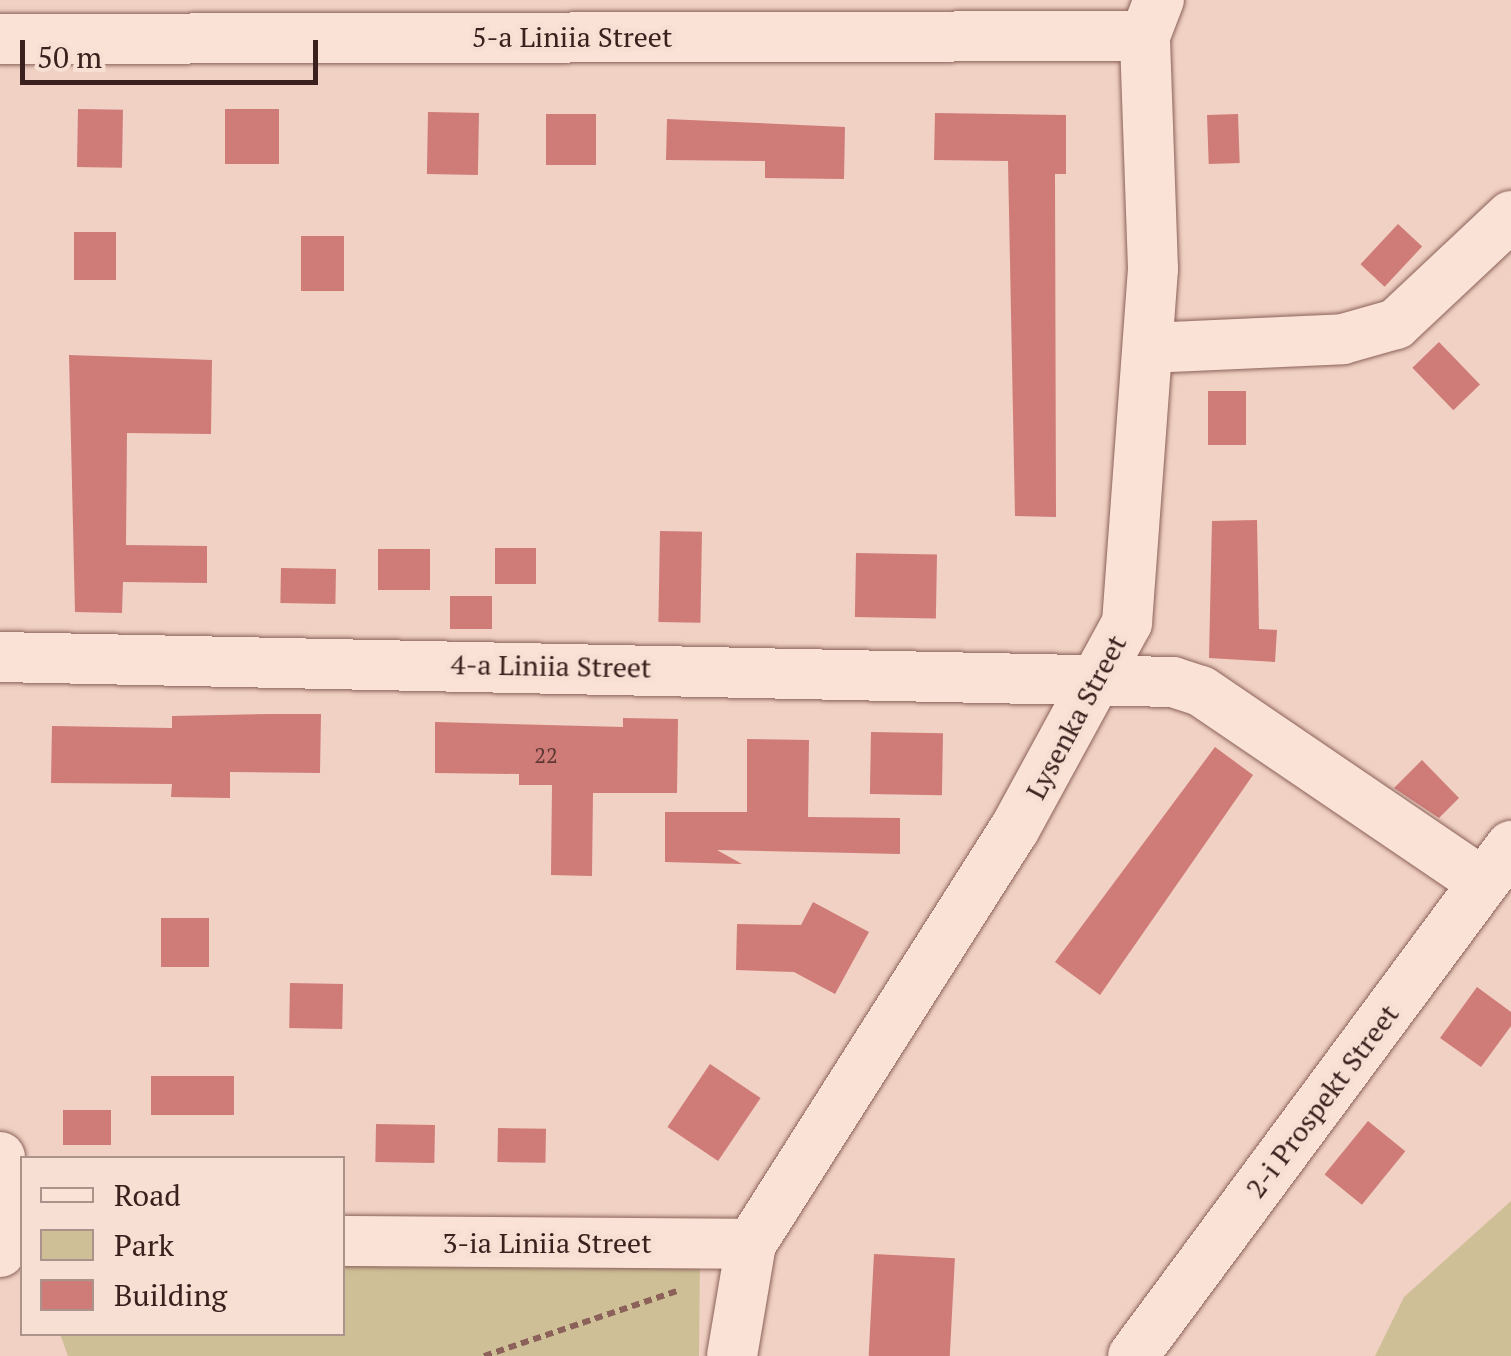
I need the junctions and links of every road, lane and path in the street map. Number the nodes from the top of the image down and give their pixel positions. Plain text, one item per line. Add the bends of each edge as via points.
1 (1152, 18) edge
2 (0, 39) edge
3 (1511, 216) edge
4 (1148, 348) junction
5 (0, 656) edge
6 (1101, 676) junction
7 (1497, 864) edge
8 (0, 1157) edge
9 (345, 1241) edge
10 (6, 1242) edge
11 (748, 1256) junction
12 (484, 1356) edge
13 (732, 1356) edge
14 (1132, 1356) edge

1 - 2 street, 5-a Liniia Street
1 - 4 street, Lysenka Street
3 - 4 street via 1396,324 1343,339
4 - 6 street, Lysenka Street via 1127,623
5 - 6 street, 4-a Liniia Street
6 - 7 street, 4-a Liniia Street via 1202,691
6 - 11 street, Lysenka Street via 1014,830
7 - 14 street, 2-i Prospekt Street
8 - 10 street
9 - 11 street, 3-ia Liniia Street
11 - 12 path
11 - 13 street, Lysenka Street

